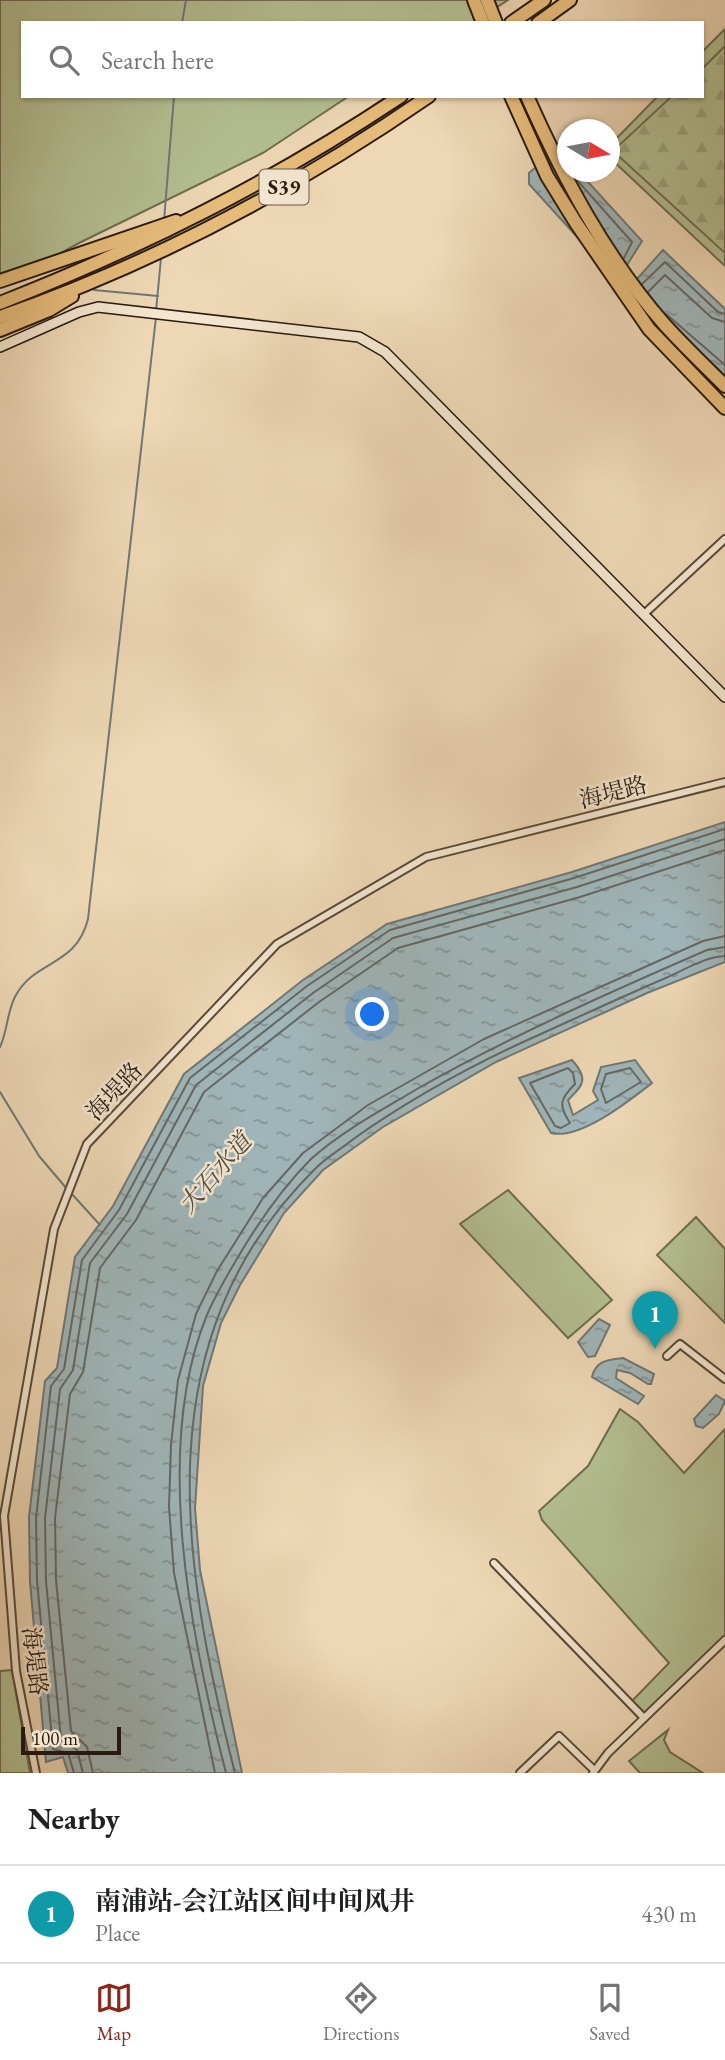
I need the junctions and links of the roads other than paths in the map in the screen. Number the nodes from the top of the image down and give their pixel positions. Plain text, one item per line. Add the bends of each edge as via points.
1 (474, 0) edge
2 (487, 0) edge
3 (544, 0) edge
4 (570, 0) edge
5 (481, 21) edge
6 (495, 21) edge
7 (513, 21) edge
8 (541, 21) edge
9 (398, 98) edge
10 (426, 98) edge
11 (512, 98) edge
12 (528, 98) edge
13 (222, 204) junction
14 (101, 278) junction
15 (0, 281) edge
16 (0, 303) edge
17 (0, 317) edge
18 (0, 330) edge
19 (0, 347) edge
20 (725, 386) edge
21 (725, 408) edge
22 (725, 539) edge
23 (643, 615) junction
24 (725, 697) edge
25 (725, 782) edge
26 (667, 1356) dead end
27 (725, 1379) edge
28 (494, 1563) dead end
29 (725, 1640) edge
30 (644, 1718) junction
31 (594, 1771) edge
32 (36, 1773) edge
33 (520, 1773) edge

1 - 5 highway
2 - 6 highway
3 - 7 highway
4 - 8 highway
9 - 13 highway, S39 via 283,172
10 - 14 highway, S39 via 285,186 149,258
11 - 21 highway via 547,176 583,234 649,329
12 - 20 highway via 560,170 588,217 664,323
13 - 15 highway
13 - 16 highway, S39 via 153,240
14 - 17 highway, S39
14 - 18 highway via 50,310
19 - 23 street via 98,307 359,337 385,352
22 - 23 street
23 - 24 street
25 - 32 street, 海堤路 via 426,857 277,944 88,1144 54,1230 4,1516 16,1671
26 - 27 street via 680,1344
28 - 30 street
29 - 30 street
30 - 31 street
31 - 33 street via 559,1736

